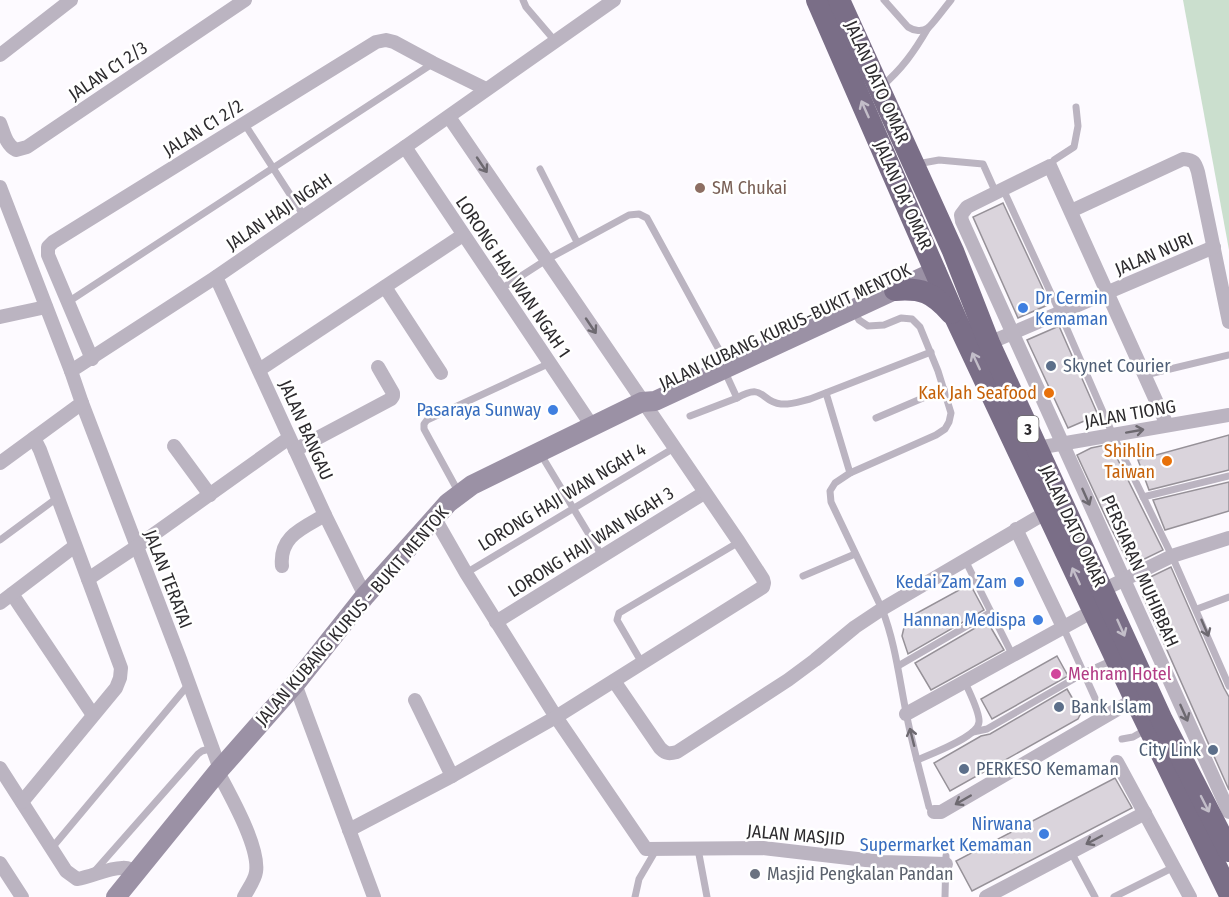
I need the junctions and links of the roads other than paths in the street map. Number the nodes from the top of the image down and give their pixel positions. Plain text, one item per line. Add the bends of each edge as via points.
1 (71, 0) edge
2 (245, 0) edge
3 (523, 0) edge
4 (614, 0) edge
5 (817, 0) edge
6 (839, 0) edge
7 (884, 0) edge
8 (951, 0) edge
9 (928, 28) junction
10 (555, 41) junction
11 (0, 55) edge
12 (433, 63) junction
13 (880, 88) junction
14 (486, 89) junction
15 (1076, 107) dead end
16 (449, 117) junction
17 (0, 123) edge
18 (244, 123) junction
19 (901, 135) junction
20 (405, 147) junction
21 (914, 164) junction
22 (1050, 166) junction
23 (273, 168) junction
24 (540, 169) dead end
25 (0, 187) edge
26 (999, 191) junction
27 (1071, 212) junction
28 (304, 216) junction
29 (463, 235) junction
30 (577, 242) junction
31 (1214, 248) junction
32 (546, 260) junction
33 (936, 263) junction
34 (216, 277) junction
35 (385, 287) junction
36 (501, 289) junction
37 (895, 290) junction
38 (1108, 293) junction
39 (68, 302) junction
40 (46, 307) junction
41 (853, 309) junction
42 (1060, 313) junction
43 (0, 317) edge
44 (956, 318) junction
45 (1229, 322) edge
46 (1012, 333) junction
47 (989, 343) junction
48 (931, 352) junction
49 (1229, 355) edge
50 (92, 358) junction
51 (550, 363) junction
52 (723, 363) junction
53 (378, 367) dead end
54 (259, 370) junction
55 (71, 371) junction
56 (441, 373) dead end
57 (1145, 375) junction
58 (944, 389) junction
59 (826, 393) junction
60 (737, 398) junction
61 (642, 402) junction
62 (82, 403) junction
63 (1229, 415) edge
64 (690, 416) dead end
65 (876, 418) dead end
66 (1167, 425) junction
67 (592, 426) junction
68 (1113, 435) junction
69 (34, 438) junction
70 (292, 444) junction
71 (1062, 444) junction
72 (174, 446) dead end
73 (674, 448) junction
74 (1037, 448) junction
75 (539, 451) junction
76 (0, 463) edge
77 (850, 473) junction
78 (1229, 476) edge
79 (459, 493) junction
80 (705, 493) junction
81 (210, 495) junction
82 (1143, 496) junction
83 (57, 498) junction
84 (573, 508) junction
85 (1047, 512) junction
86 (325, 515) junction
87 (434, 517) junction
88 (1016, 529) junction
89 (1229, 538) edge
90 (0, 540) edge
91 (739, 542) junction
92 (75, 546) junction
93 (136, 547) junction
94 (855, 554) junction
95 (602, 556) junction
96 (1172, 556) junction
97 (965, 560) junction
98 (282, 566) dead end
99 (466, 573) junction
100 (803, 576) dead end
101 (88, 579) junction
102 (1124, 580) junction
103 (1103, 590) junction
104 (12, 594) junction
105 (365, 596) junction
106 (1229, 597) edge
107 (0, 603) edge
108 (882, 609) junction
109 (1197, 609) junction
110 (1093, 611) junction
111 (991, 612) junction
112 (496, 622) junction
113 (1064, 627) junction
114 (1013, 656) junction
115 (1116, 659) junction
116 (642, 663) junction
117 (898, 666) junction
118 (1084, 673) junction
119 (614, 681) junction
120 (965, 682) junction
121 (189, 684) junction
122 (295, 684) junction
123 (1229, 686) edge
124 (1135, 699) junction
125 (415, 700) dead end
126 (906, 714) junction
127 (93, 715) junction
128 (556, 717) junction
129 (1104, 718) junction
130 (1149, 728) junction
131 (973, 732) junction
132 (1122, 739) dead end
133 (213, 748) junction
134 (917, 760) junction
135 (1117, 762) dead end
136 (0, 768) edge
137 (219, 770) junction
138 (452, 776) junction
139 (22, 802) junction
140 (934, 812) joint
141 (1229, 812) edge
142 (1145, 813) junction
143 (349, 830) junction
144 (650, 848) junction
145 (51, 849) junction
146 (698, 849) junction
147 (1229, 851) edge
148 (1071, 852) junction
149 (946, 860) joint
150 (0, 863) edge
151 (1174, 867) junction
152 (137, 871) junction
153 (89, 878) junction
154 (1229, 893) edge
155 (22, 897) edge
156 (116, 897) edge
157 (244, 897) edge
158 (374, 897) edge
159 (634, 897) edge
160 (707, 897) edge
161 (945, 897) edge
162 (986, 897) edge
163 (1095, 897) edge
164 (1114, 897) edge
165 (1190, 897) edge

1 - 11 street
2 - 17 street, JALAN C1 2/3 via 21,150 9,144
3 - 10 lane
4 - 10 street, JALAN HAJI NGAH
33 -> 5 highway, JALAN DA' OMAR / 3
6 - 13 highway, JALAN DATO OMAR / 3
7 - 9 lane via 912,30
8 - 9 lane
9 - 13 lane via 915,51
10 - 14 street, JALAN HAJI NGAH
12 - 14 street, JALAN C1 2/2
12 - 18 street, JALAN C1 2/2 via 394,42 376,42
12 - 23 lane
13 - 19 highway, JALAN DATO OMAR / 3
14 - 16 street, JALAN HAJI NGAH
15 - 22 lane via 1074,147
16 - 20 street, JALAN HAJI NGAH
16 -> 32 street
18 - 23 lane
18 - 39 street, JALAN C1 2/2 via 48,247
19 - 21 highway, JALAN DATO OMAR / 3
19 - 33 highway via 907,163 944,252
20 - 28 street, JALAN HAJI NGAH
20 - 29 street, LORONG HAJI WAN NGAH 1
21 - 26 lane via 939,160 983,164
21 - 47 highway, JALAN DATO OMAR / 3
22 - 26 street
22 - 27 street
23 - 28 lane
23 - 39 lane
24 - 30 lane
25 - 40 street
26 - 42 lane
26 - 46 street, PERSIARAN MUHIBBAH via 967,207 961,215
27 - 31 street via 1183,159 1191,159 1198,172
27 - 38 street
28 - 34 street, JALAN HAJI NGAH
29 - 35 street
29 - 36 street, LORONG HAJI WAN NGAH 1
30 - 32 lane
30 - 52 lane via 629,215 647,218
31 - 38 street, JALAN NURI
31 - 45 street
32 - 36 lane
32 -> 61 street
33 - 37 main road, JALAN KUBANG KURUS-BUKIT MENTOK
33 - 44 highway, JALAN DATO OMAR / 3
33 - 47 highway via 949,264 954,271
33 - 52 main road, JALAN KUBANG KURUS-BUKIT MENTOK
34 - 50 street, JALAN HAJI NGAH
34 - 54 street, JALAN BANGAU
35 - 54 street
35 - 56 street
36 - 51 street, LORONG HAJI WAN NGAH 1
37 - 41 main road, JALAN KUBANG KURUS-BUKIT MENTOK
37 - 44 highway via 913,289 932,295
38 - 42 street, JALAN NURI
38 - 57 street
39 - 50 street, JALAN C1 2/2
40 - 43 street
40 - 55 street
41 - 48 lane via 868,326 912,319
41 - 52 main road, JALAN KUBANG KURUS-BUKIT MENTOK
42 - 46 street, JALAN NURI
42 - 68 lane
85 -> 44 highway, JALAN DATO OMAR / 3
46 - 47 street, JALAN NURI
46 - 71 street, PERSIARAN MUHIBBAH
47 - 74 highway, JALAN DATO OMAR / 3
48 - 58 lane
48 - 59 lane
49 - 57 lane
50 - 55 street, JALAN HAJI NGAH
51 - 67 street, LORONG HAJI WAN NGAH 1
51 - 79 lane via 424,424
52 - 60 lane
52 - 61 main road, JALAN KUBANG KURUS-BUKIT MENTOK via 651,391
53 - 70 street via 393,393 391,399
54 - 70 street, JALAN BANGAU
55 - 62 street
57 - 66 street
58 - 65 lane
58 - 77 lane via 951,413 945,429
59 - 60 lane via 781,404 755,392
59 - 77 lane
60 - 64 lane
61 - 67 main road, JALAN KUBANG KURUS - BUKIT MENTOK
61 - 73 street
62 - 69 street
62 - 93 street, JALAN TERATAI
63 - 66 street, JALAN TIONG
68 -> 66 street, JALAN TIONG
67 - 75 main road, JALAN KUBANG KURUS - BUKIT MENTOK
68 - 71 street, JALAN TIONG
68 - 82 lane
69 - 76 street
69 - 83 street
70 - 81 street
70 - 86 street, JALAN BANGAU
71 - 74 street, JALAN TIONG
71 -> 102 street, PERSIARAN MUHIBBAH
72 - 81 street
73 - 80 street
73 - 84 lane, LORONG HAJI WAN NGAH 4
74 - 103 highway, JALAN DATO OMAR / 3
75 - 79 main road, JALAN KUBANG KURUS - BUKIT MENTOK
75 - 84 lane
77 - 94 lane via 830,491 831,502
78 - 82 lane
79 - 87 main road, JALAN KUBANG KURUS - BUKIT MENTOK
80 - 91 street
80 - 95 street, LORONG HAJI WAN NGAH 3
81 - 93 street
82 - 96 lane
83 - 90 lane
83 - 92 street
84 - 95 lane
84 - 99 lane, LORONG HAJI WAN NGAH 4
85 - 88 street
110 -> 85 highway, JALAN DATO OMAR / 3
86 - 98 street via 286,542
86 - 105 street, JALAN BANGAU
87 - 99 street
87 - 105 main road, JALAN KUBANG KURUS - BUKIT MENTOK
88 - 97 street
88 - 113 street
89 - 96 street
91 - 116 street via 763,579 763,587
91 - 116 lane via 619,613 616,620
92 - 101 street
92 - 104 street
93 - 101 street
93 - 121 street, JALAN TERATAI
94 - 100 lane
94 - 108 lane
95 - 112 street, LORONG HAJI WAN NGAH 3
96 - 102 street
96 - 109 lane
97 - 108 street
97 - 111 lane
99 - 112 street
101 - 127 street via 121,668 116,687
102 - 103 street
102 -> 141 street, PERSIARAN MUHIBBAH
103 -> 147 highway, JALAN DATO OMAR / 3 via 1162,720
104 - 107 street
104 - 127 street
105 - 122 main road, JALAN KUBANG KURUS - BUKIT MENTOK
106 - 109 lane
108 - 117 lane
108 - 119 street via 788,680 670,754 660,748
109 -> 123 lane
110 - 113 street
110 - 115 highway, JALAN DATO OMAR / 3
111 - 114 lane
111 - 117 lane
112 - 128 street
113 - 114 street
113 - 118 lane
114 - 120 street
115 - 118 lane
115 - 124 highway, JALAN DATO OMAR / 3
116 - 119 street
117 - 126 lane
118 - 129 lane
118 - 131 lane via 987,729
119 - 128 street
120 - 126 street
120 - 131 lane via 980,719
121 - 133 street, JALAN TERATAI
121 - 145 lane
122 - 137 main road, JALAN KUBANG KURUS - BUKIT MENTOK
122 - 143 street
124 - 129 street
124 - 130 highway, JALAN DATO OMAR / 3
125 - 138 street
134 -> 126 lane
127 - 139 street
128 - 138 street
128 - 144 street
129 -> 140 street via 941,812
130 - 132 lane
130 - 154 highway, JALAN DATO OMAR / 3
131 - 134 lane
133 - 137 street, JALAN TERATAI
133 - 153 lane via 198,754
134 - 140 lane via 929,807
135 - 142 street
136 - 139 street
137 - 152 main road, JALAN KUBANG KURUS - BUKIT MENTOK
137 - 157 street, JALAN TERATAI via 250,837 256,860 256,873
138 - 143 street
139 - 145 street
142 -> 148 street
142 - 151 street
143 - 158 street
144 - 146 street, JALAN MASJID
144 - 159 lane
145 - 153 street via 66,871 77,879
146 - 149 street, JALAN MASJID via 763,848 883,862
146 - 160 lane
148 - 162 street
148 - 163 lane
149 - 161 lane
150 - 155 street
151 - 164 lane
151 - 165 street
152 - 153 street via 123,867
152 - 156 main road, JALAN KUBANG KURUS - BUKIT MENTOK

